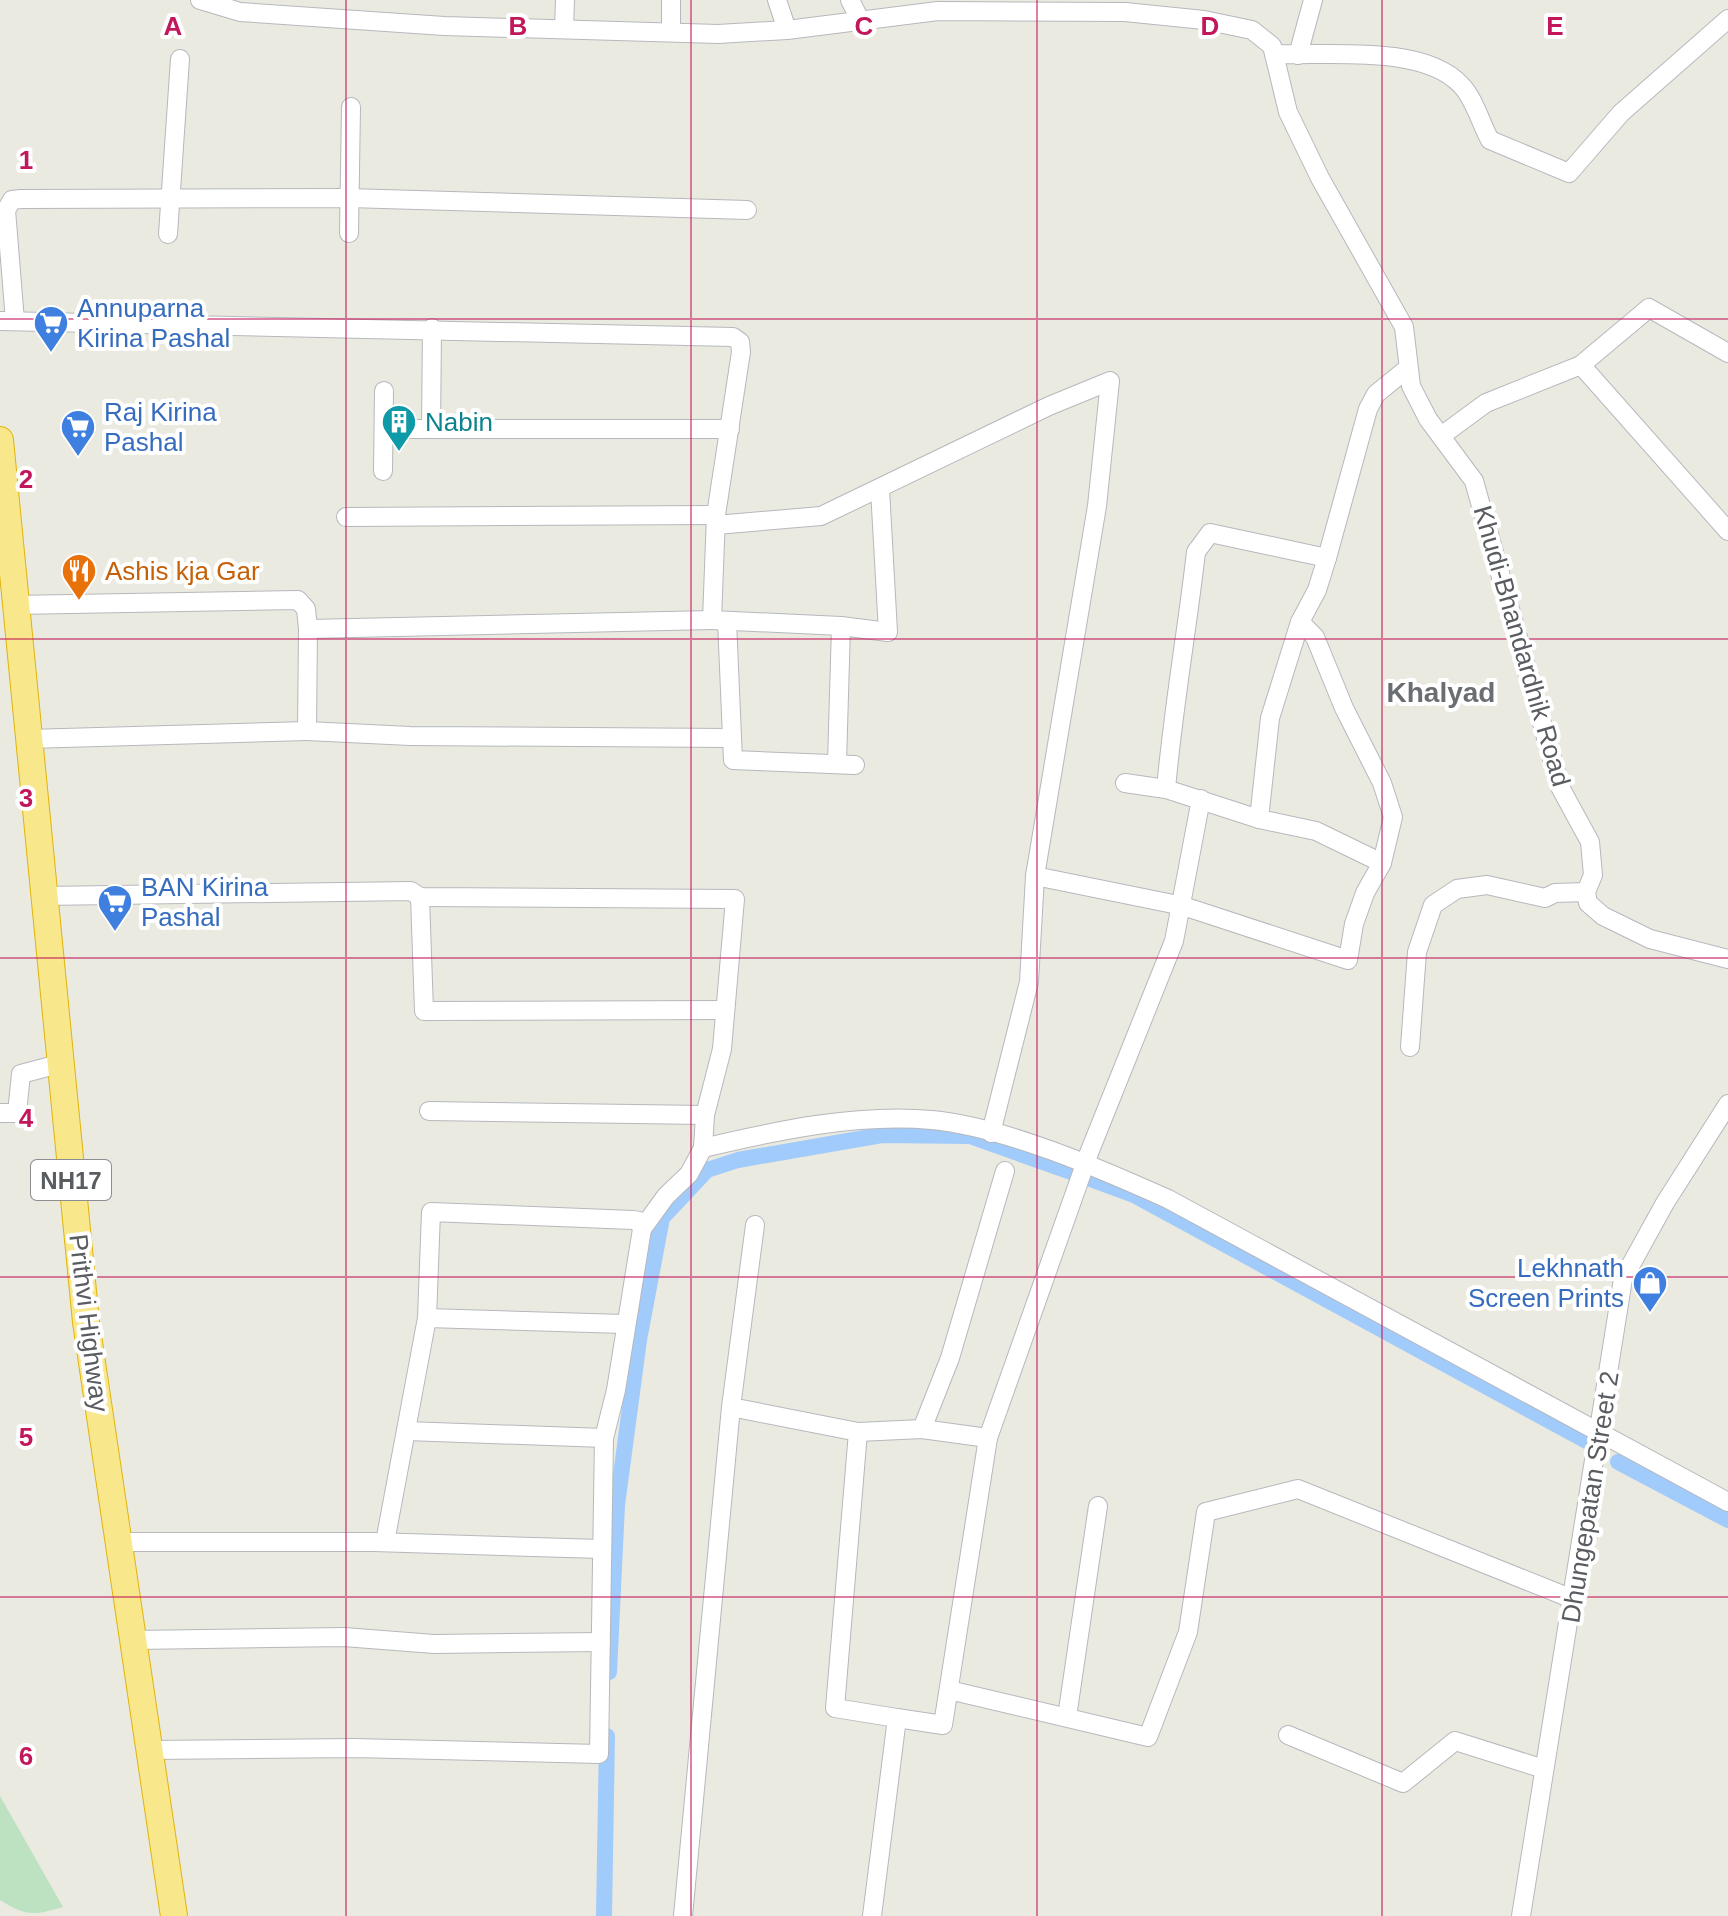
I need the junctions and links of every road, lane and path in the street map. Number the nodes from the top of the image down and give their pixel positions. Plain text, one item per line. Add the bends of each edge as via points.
1 (200, 0) edge
2 (565, 0) edge
3 (671, 0) edge
4 (777, 0) edge
5 (850, 0) edge
6 (1313, 0) edge
7 (957, 6) edge
8 (1728, 19) edge
9 (861, 22) junction
10 (564, 29) junction
11 (787, 30) junction
12 (671, 32) junction
13 (1274, 54) junction
14 (1298, 55) junction
15 (180, 59) dead end
16 (351, 107) dead end
17 (349, 198) junction
18 (170, 199) junction
19 (747, 210) dead end
20 (349, 233) dead end
21 (168, 234) dead end
22 (8, 321) edge
23 (432, 328) junction
24 (1728, 353) edge
25 (1581, 365) junction
26 (1408, 368) junction
27 (384, 391) dead end
28 (384, 429) junction
29 (431, 429) junction
30 (730, 429) junction
31 (1436, 429) junction
32 (0, 440) edge
33 (383, 471) dead end
34 (880, 489) junction
35 (346, 517) dead end
36 (716, 520) junction
37 (1728, 531) edge
38 (1327, 558) junction
39 (14, 605) junction
40 (719, 621) junction
41 (1300, 622) junction
42 (841, 626) junction
43 (308, 629) junction
44 (307, 731) junction
45 (730, 738) junction
46 (28, 739) junction
47 (1125, 783) dead end
48 (1166, 789) junction
49 (1201, 799) junction
50 (1259, 819) junction
51 (1382, 863) junction
52 (1035, 876) junction
53 (1586, 892) junction
54 (42, 896) junction
55 (420, 897) junction
56 (1183, 906) junction
57 (1728, 959) edge
58 (724, 1010) junction
59 (1410, 1047) dead end
60 (59, 1064) junction
61 (1728, 1104) edge
62 (429, 1111) dead end
63 (0, 1113) edge
64 (705, 1115) junction
65 (991, 1133) junction
66 (703, 1148) junction
67 (1085, 1163) junction
68 (1005, 1171) dead end
69 (755, 1225) dead end
70 (642, 1229) junction
71 (427, 1318) junction
72 (624, 1324) junction
73 (731, 1407) junction
74 (922, 1429) junction
75 (406, 1431) junction
76 (858, 1432) junction
77 (1601, 1434) junction
78 (604, 1438) junction
79 (988, 1438) junction
80 (1728, 1502) edge
81 (1098, 1506) dead end
82 (120, 1542) junction
83 (385, 1542) junction
84 (601, 1549) junction
85 (1575, 1600) junction
86 (134, 1640) junction
87 (601, 1642) junction
88 (949, 1690) junction
89 (1067, 1717) junction
90 (897, 1718) junction
91 (1288, 1735) dead end
92 (150, 1750) junction
93 (1544, 1769) junction
94 (174, 1916) edge
95 (683, 1916) edge
96 (872, 1916) edge
97 (1521, 1916) edge

1 - 10 street via 240,12
2 - 10 street
3 - 12 street
4 - 11 street
5 - 9 street
6 - 14 street
7 - 9 street
7 - 13 street via 1204,20 1252,30
8 - 14 street via 1621,113 1569,173 1490,140 1462,85 1428,62
9 - 11 street
10 - 12 street
11 - 12 street
13 - 14 street
13 - 26 street, Khudi-Bhandardhik Road via 1288,112 1404,327
15 - 18 street
16 - 17 street
17 - 18 street
17 - 19 street
17 - 20 street
18 - 21 street
18 - 22 street via 12,200 6,210
22 - 23 street
23 - 29 street
23 - 30 street via 727,335 740,342 741,352
24 - 25 street via 1649,308
25 - 31 street
25 - 37 street
26 - 31 street, Khudi-Bhandardhik Road via 1411,386
26 - 38 street via 1376,394 1368,409
27 - 28 street
28 - 29 street
28 - 33 street
29 - 30 street
30 - 36 street
31 - 53 street, Khudi-Bhandardhik Road via 1474,481 1560,787 1590,842 1593,875
32 - 39 highway, Prithvi Highway / NH17
34 - 36 street via 821,516
34 - 42 street via 888,632
34 - 52 street via 1110,381 1097,506
35 - 36 street
36 - 40 street
38 - 41 street
38 - 48 street via 1210,533 1201,540 1172,716
39 - 43 street via 298,600 306,609
39 - 46 highway, Prithvi Highway / NH17
40 - 42 street
40 - 43 street
40 - 45 street
41 - 50 street via 1270,718
41 - 51 street via 1315,637 1393,817
42 - 45 street via 846,764 733,760
43 - 44 street
44 - 45 street
44 - 46 street
46 - 54 highway, Prithvi Highway / NH17
47 - 48 street
48 - 49 street
49 - 50 street
49 - 56 street
50 - 51 street via 1316,831
51 - 56 street via 1365,893 1348,960
52 - 56 street
52 - 65 street via 1029,982
53 - 57 street via 1588,903 1603,916 1650,939
53 - 59 street via 1545,898 1487,885 1457,889 1433,905 1417,952
54 - 55 street via 411,891
54 - 60 highway, Prithvi Highway / NH17
55 - 58 street via 424,1011
55 - 58 street via 735,899
56 - 67 street via 1174,941
58 - 64 street via 722,1049
60 - 63 street via 21,1074 17,1113
60 - 82 highway, Prithvi Highway / NH17 via 86,1322
61 - 77 street, Dhungepatan Street 2 via 1623,1279
62 - 64 street
64 - 66 street
65 - 66 street via 933,1120 858,1121
65 - 67 street
66 - 70 street via 689,1174
67 - 77 street via 1168,1199
67 - 79 street
68 - 74 street via 950,1358
69 - 73 street
70 - 71 street via 633,1220 431,1212
70 - 72 street via 631,1309
71 - 72 street
71 - 75 street
72 - 78 street
73 - 76 street
73 - 95 street
74 - 76 street
74 - 79 street
75 - 78 street
75 - 83 street
76 - 90 street via 835,1708
77 - 80 street
77 - 85 street, Dhungepatan Street 2
78 - 84 street
79 - 88 street
81 - 89 street
82 - 83 street
82 - 86 highway, Prithvi Highway / NH17
83 - 84 street
84 - 87 street
85 - 89 street via 1298,1489 1206,1512 1188,1632 1148,1737
85 - 93 street, Dhungepatan Street 2
86 - 87 street
86 - 92 highway, Prithvi Highway / NH17
87 - 92 street via 599,1754
88 - 89 street
88 - 90 street via 943,1725
90 - 96 street
91 - 93 street via 1403,1783 1455,1741
92 - 94 highway, Prithvi Highway / NH17
93 - 97 street, Dhungepatan Street 2

